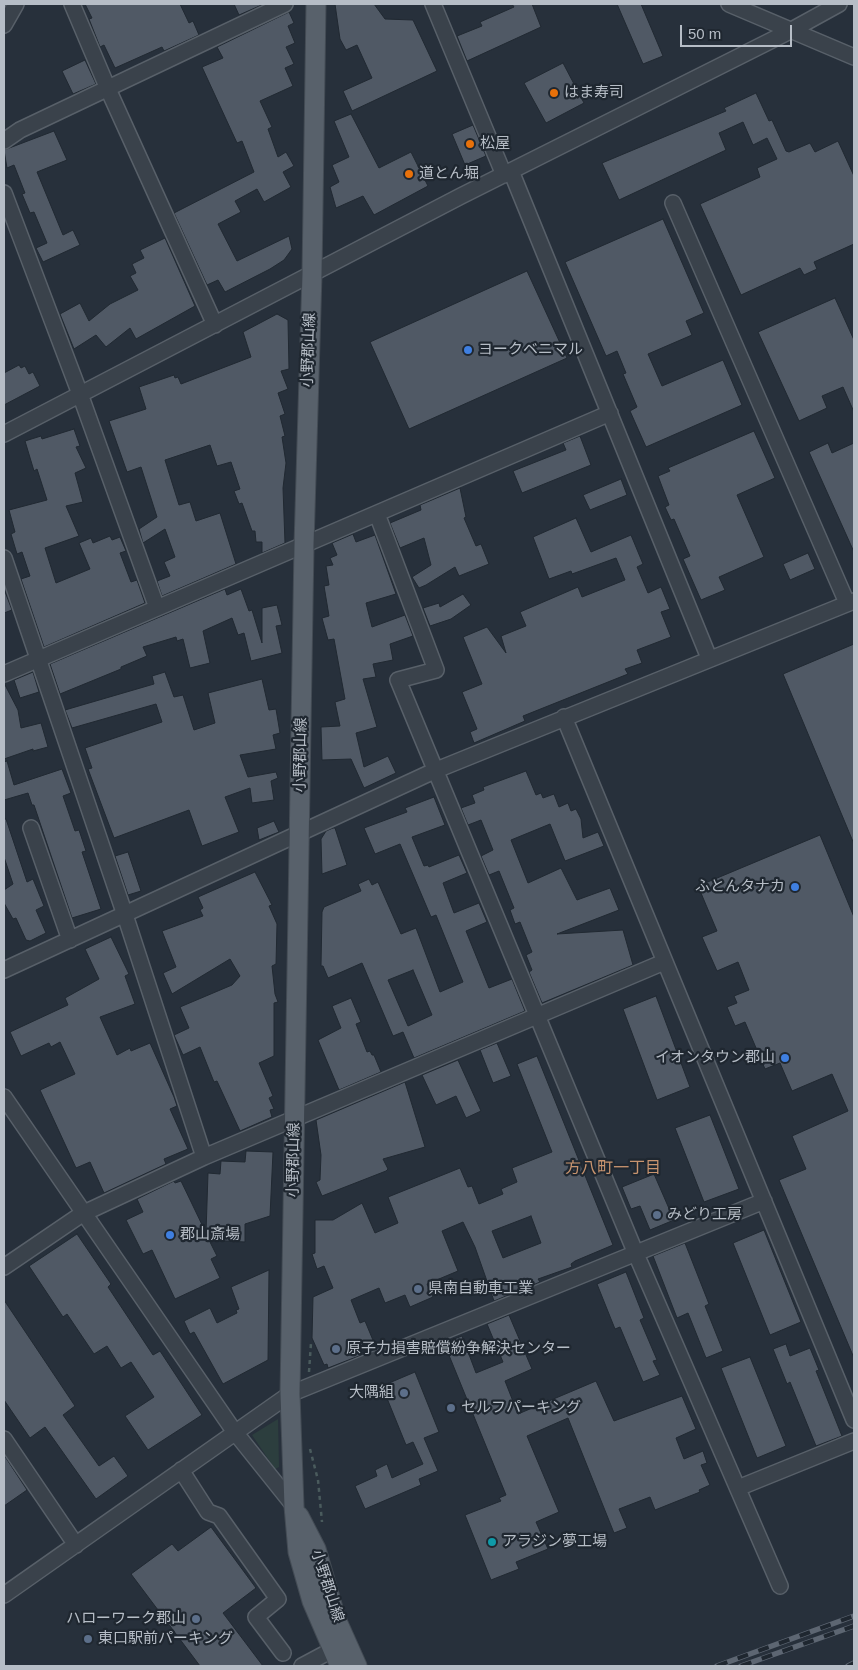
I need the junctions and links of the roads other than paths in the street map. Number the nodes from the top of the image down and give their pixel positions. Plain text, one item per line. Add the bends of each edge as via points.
1 (16, 4) edge
2 (72, 4) edge
3 (285, 4) edge
4 (316, 4) edge
5 (433, 4) edge
6 (729, 4) edge
7 (839, 4) edge
8 (4, 25) edge
9 (790, 31) junction
10 (854, 57) edge
11 (108, 89) junction
12 (4, 141) edge
13 (508, 173) junction
14 (4, 193) edge
15 (673, 203) dead end
16 (312, 274) junction
17 (215, 325) junction
18 (80, 394) junction
19 (610, 413) junction
20 (4, 434) edge
21 (377, 514) junction
22 (304, 545) junction
23 (4, 558) edge
24 (851, 602) edge
25 (157, 608) junction
26 (709, 658) junction
27 (38, 659) junction
28 (4, 674) edge
29 (564, 717) junction
30 (434, 771) junction
31 (31, 828) dead end
32 (300, 832) junction
33 (125, 915) junction
34 (70, 940) junction
35 (664, 962) junction
36 (4, 970) edge
37 (537, 1017) junction
38 (4, 1097) edge
39 (295, 1119) junction
40 (204, 1158) junction
41 (764, 1201) junction
42 (82, 1214) junction
43 (636, 1254) junction
44 (4, 1267) edge
45 (290, 1394) junction
46 (854, 1420) edge
47 (234, 1431) junction
48 (4, 1439) edge
49 (854, 1441) edge
50 (181, 1470) junction
51 (738, 1488) junction
52 (294, 1506) junction
53 (76, 1544) junction
54 (780, 1586) dead end
55 (4, 1595) edge
56 (283, 1653) dead end
57 (336, 1658) edge
58 (302, 1666) edge
59 (357, 1666) edge

1 - 8 street
2 - 11 street
3 - 11 street
4 - 16 main road, 小野郡山線
5 - 13 street
6 - 9 street
7 - 9 street
9 - 10 street
9 - 13 street
11 - 12 street via 20,130
11 - 17 street
13 - 16 street
13 - 19 street
14 - 18 street
15 - 24 street
16 - 17 street
16 - 22 main road, 小野郡山線
17 - 18 street
18 - 20 street
18 - 25 street
19 - 21 street
19 - 26 street
21 - 22 street
21 - 30 street via 436,670 398,680
22 - 25 street
22 - 32 main road, 小野郡山線
23 - 27 street
24 - 26 street
25 - 27 street
26 - 29 street
27 - 28 street
27 - 33 street
29 - 30 street
29 - 35 street
30 - 32 street
30 - 37 street
31 - 34 street
32 - 33 street
32 - 39 main road, 小野郡山線
33 - 34 street
33 - 40 street
34 - 36 street
35 - 37 street
35 - 41 street
37 - 39 street
37 - 43 street
38 - 42 street
39 - 40 street
39 - 45 main road, 小野郡山線
40 - 42 street
41 - 43 street
41 - 46 street
42 - 44 street
42 - 47 street
43 - 45 street
43 - 51 street
45 - 47 street
45 - 52 main road, 小野郡山線
47 - 50 street
47 - 52 street
48 - 53 street
49 - 51 street
50 - 53 street
50 - 56 street via 208,1512 219,1516 278,1599 256,1617
51 - 54 street
52 - 57 main road, 小野郡山線 via 303,1572
52 - 59 main road, 小野郡山線 via 316,1548 336,1618
53 - 55 street
57 - 58 street

